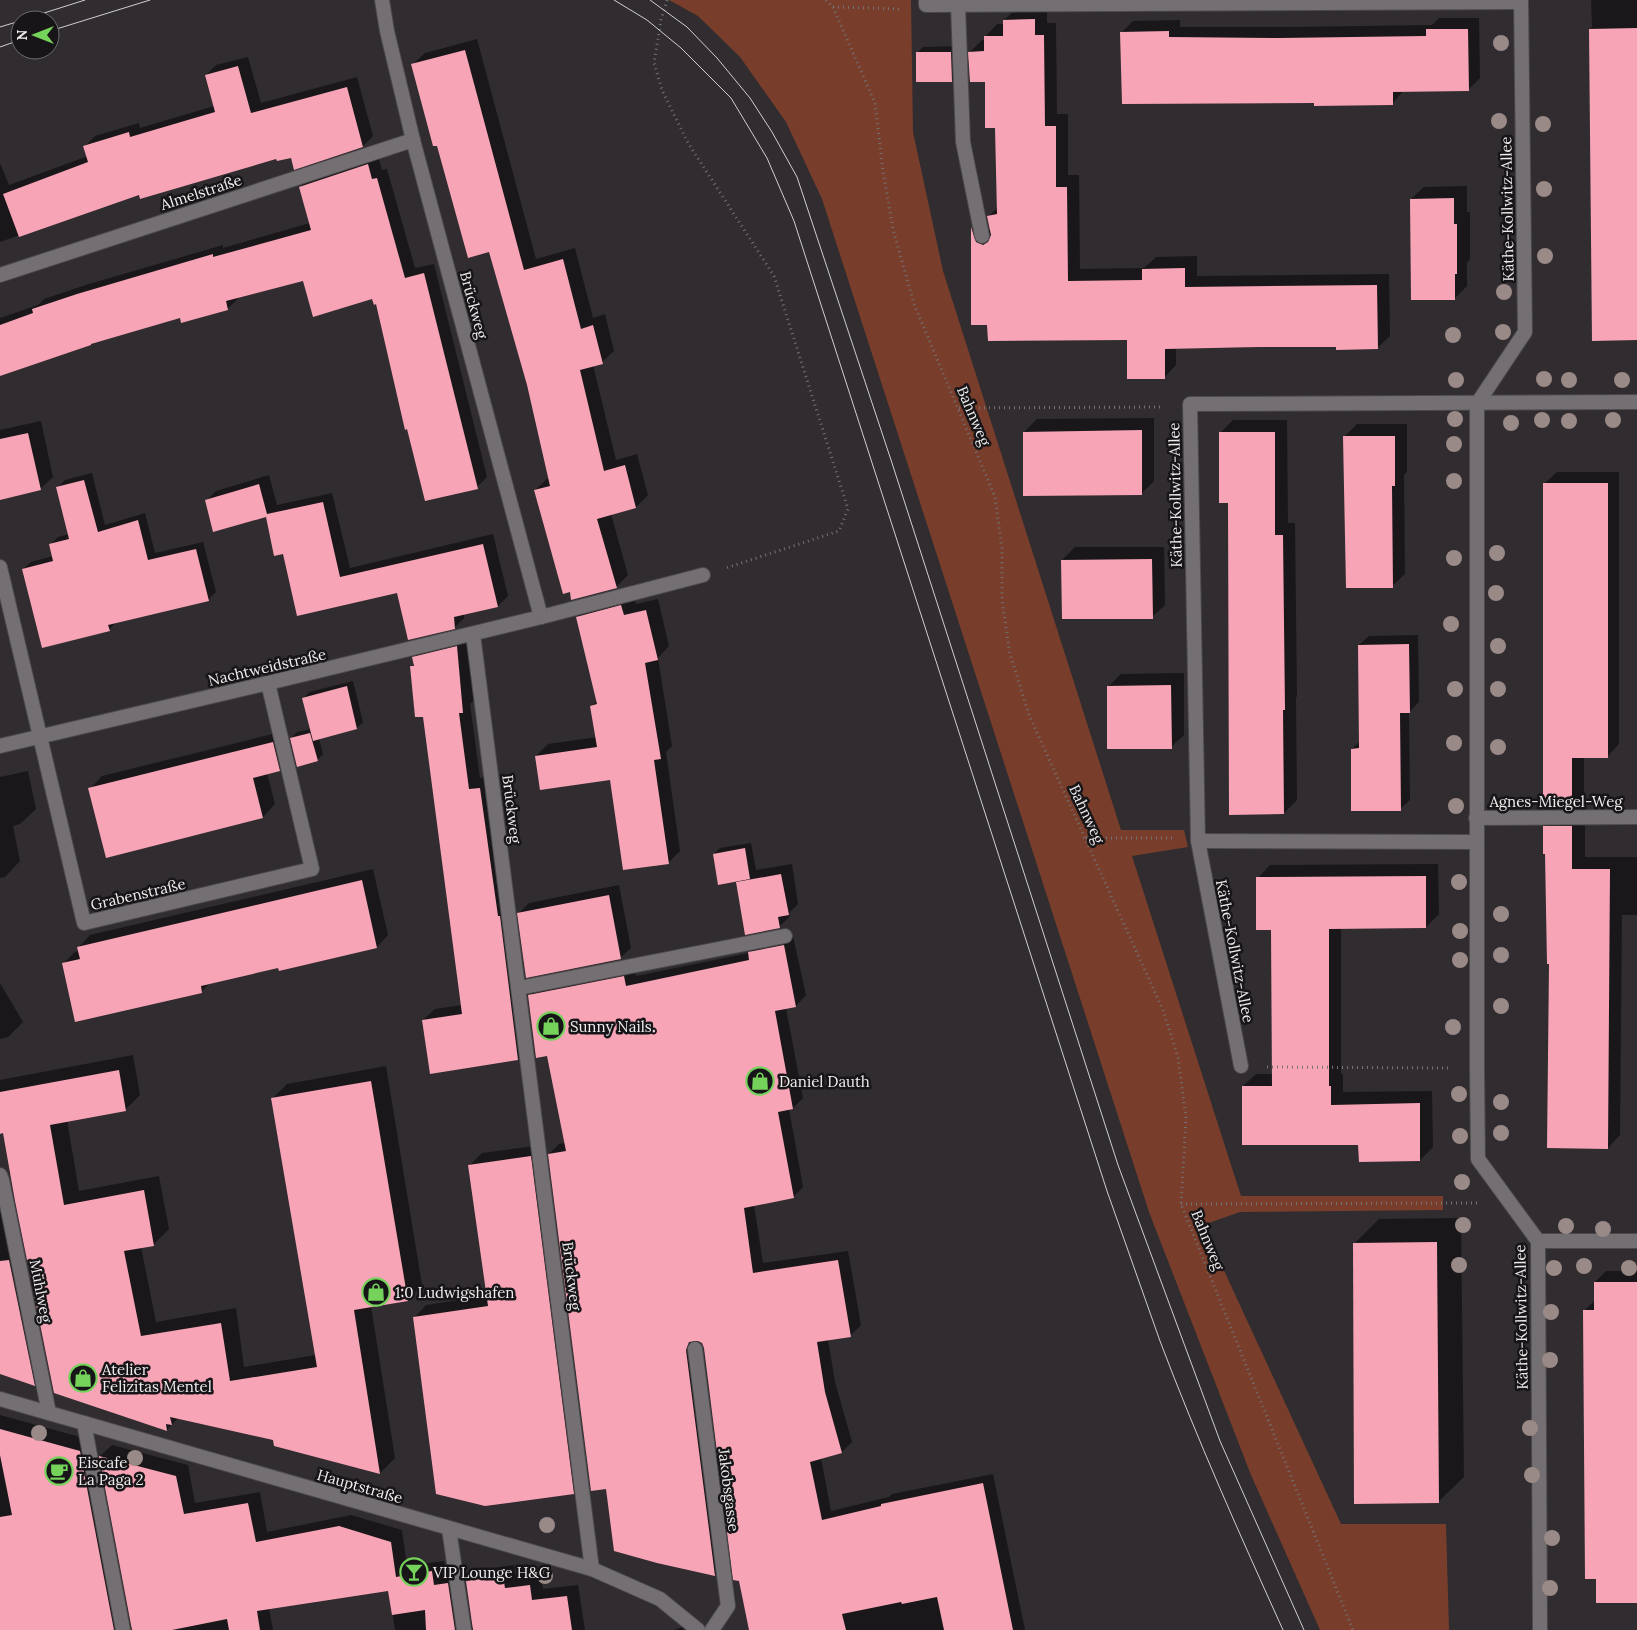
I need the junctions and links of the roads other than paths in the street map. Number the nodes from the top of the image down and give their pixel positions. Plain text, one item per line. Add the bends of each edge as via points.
1 (382, 0) edge
2 (1521, 1) edge
3 (926, 3) edge
4 (958, 5) junction
5 (412, 140) junction
6 (982, 236) dead end
7 (0, 275) edge
8 (1637, 402) edge
9 (1477, 404) junction
10 (0, 567) edge
11 (703, 575) road end
12 (541, 617) junction
13 (473, 634) junction
14 (268, 683) junction
15 (40, 736) junction
16 (0, 746) edge
17 (1637, 817) edge
18 (1476, 818) junction
19 (1198, 842) junction
20 (1476, 842) junction
21 (785, 936) dead end
22 (518, 988) junction
23 (1241, 1066) road end
24 (0, 1175) edge
25 (1538, 1241) junction
26 (1637, 1242) edge
27 (695, 1350) dead end
28 (0, 1399) edge
29 (49, 1414) junction
30 (84, 1423) junction
31 (449, 1529) junction
32 (592, 1569) junction
33 (124, 1630) edge
34 (464, 1630) edge
35 (698, 1630) edge
36 (712, 1630) edge
37 (1540, 1630) edge

1 - 5 street, Brückweg
2 - 4 street
2 - 9 street, Käthe-Kollwitz-Allee via 1524,332
3 - 4 street
4 - 6 street via 963,142
5 - 7 street, Almelstraße
5 - 12 street, Brückweg
8 - 9 street
9 - 18 street, Käthe-Kollwitz-Allee
9 - 19 street, Käthe-Kollwitz-Allee via 1190,404
10 - 15 street, Grabenstraße
11 - 12 street, Nachtweidstraße
12 - 13 street, Nachtweidstraße
13 - 14 street, Nachtweidstraße
13 - 22 street, Brückweg
14 - 15 street, Nachtweidstraße
14 - 15 street, Grabenstraße via 312,869 84,924
15 - 16 street, Nachtweidstraße
17 - 18 street, Agnes-Miegel-Weg
18 - 20 street, Käthe-Kollwitz-Allee
19 - 20 street
19 - 23 street, Käthe-Kollwitz-Allee
20 - 25 street, Käthe-Kollwitz-Allee via 1478,1159
21 - 22 street
22 - 32 street, Brückweg
24 - 29 street, Mühlweg
25 - 26 street
25 - 37 street, Käthe-Kollwitz-Allee
27 - 36 street, Jakobsgasse via 728,1606
28 - 29 street, Hauptstraße
29 - 30 street, Hauptstraße
30 - 31 street, Hauptstraße
30 - 33 street
31 - 32 street, Hauptstraße
31 - 34 street
32 - 35 street, Hauptstraße via 660,1598

